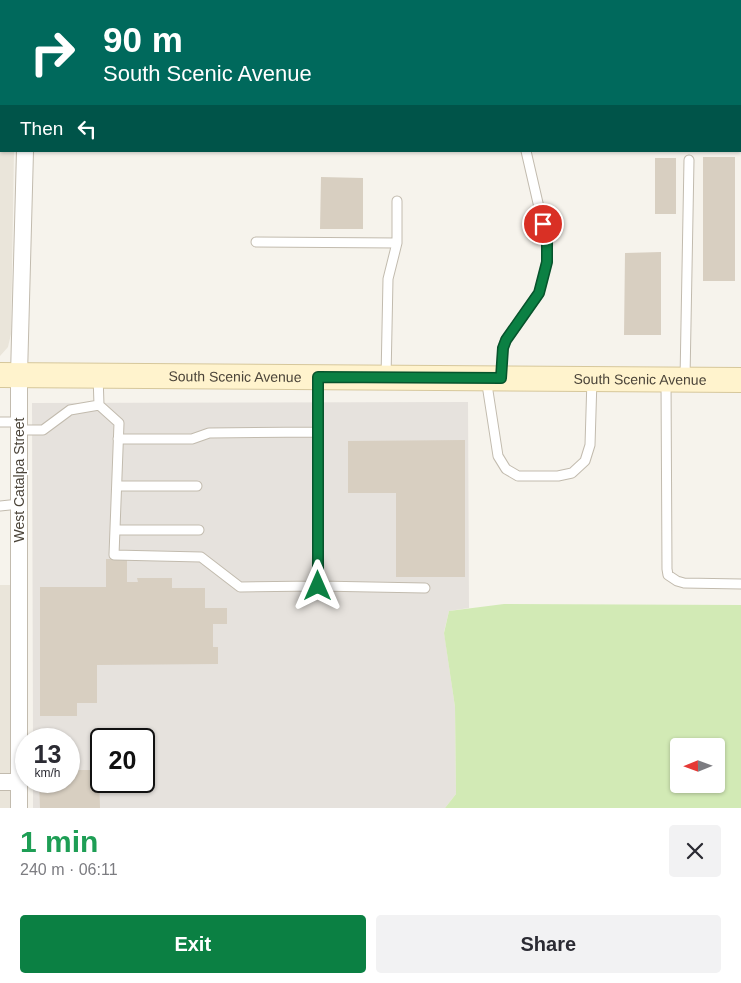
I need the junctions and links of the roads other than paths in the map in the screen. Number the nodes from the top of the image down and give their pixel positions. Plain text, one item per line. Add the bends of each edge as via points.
1 (25, 152) edge
2 (526, 152) edge
3 (690, 160) dead end
4 (397, 201) dead end
5 (256, 242) dead end
6 (397, 243) junction
7 (9, 375) edge
8 (98, 376) junction
9 (318, 377) junction
10 (386, 378) junction
11 (494, 378) junction
12 (592, 379) junction
13 (676, 379) junction
14 (741, 380) edge
15 (99, 405) junction
16 (0, 422) edge
17 (19, 426) junction
18 (318, 432) junction
19 (118, 439) junction
20 (117, 486) junction
21 (197, 486) dead end
22 (19, 504) junction
23 (0, 506) edge
24 (115, 530) junction
25 (199, 530) dead end
26 (741, 584) edge
27 (318, 586) junction
28 (425, 588) dead end
29 (19, 728) edge
30 (0, 782) edge
31 (15, 782) edge
32 (19, 793) edge
33 (19, 808) edge

1 - 7 street, West Catalpa Street
2 - 11 lane via 547,242 547,262 539,293 506,340
3 - 13 lane
4 - 6 lane
5 - 6 lane
6 - 10 lane via 388,279
7 - 8 main road, South Scenic Avenue
7 - 17 street, West Catalpa Street
8 - 9 main road, South Scenic Avenue
8 - 15 lane
9 - 10 main road, South Scenic Avenue
9 - 18 lane
10 - 11 main road, South Scenic Avenue
11 - 12 main road, South Scenic Avenue
11 - 12 lane via 498,456 506,469 518,476 558,476 572,472 585,461 590,445
12 - 13 main road, South Scenic Avenue
13 - 14 main road, South Scenic Avenue
13 - 26 lane via 668,575 684,583
15 - 17 lane via 70,410 43,430
15 - 19 lane via 119,423
16 - 17 lane
17 - 22 street, West Catalpa Street
18 - 19 lane via 209,433 192,439
18 - 27 lane
19 - 20 lane
20 - 21 lane
20 - 24 lane
22 - 23 lane
22 - 29 street, West Catalpa Street
24 - 25 lane
24 - 27 lane via 114,555 201,558 240,587
27 - 28 lane
30 - 31 street
32 - 33 street, West Catalpa Street

